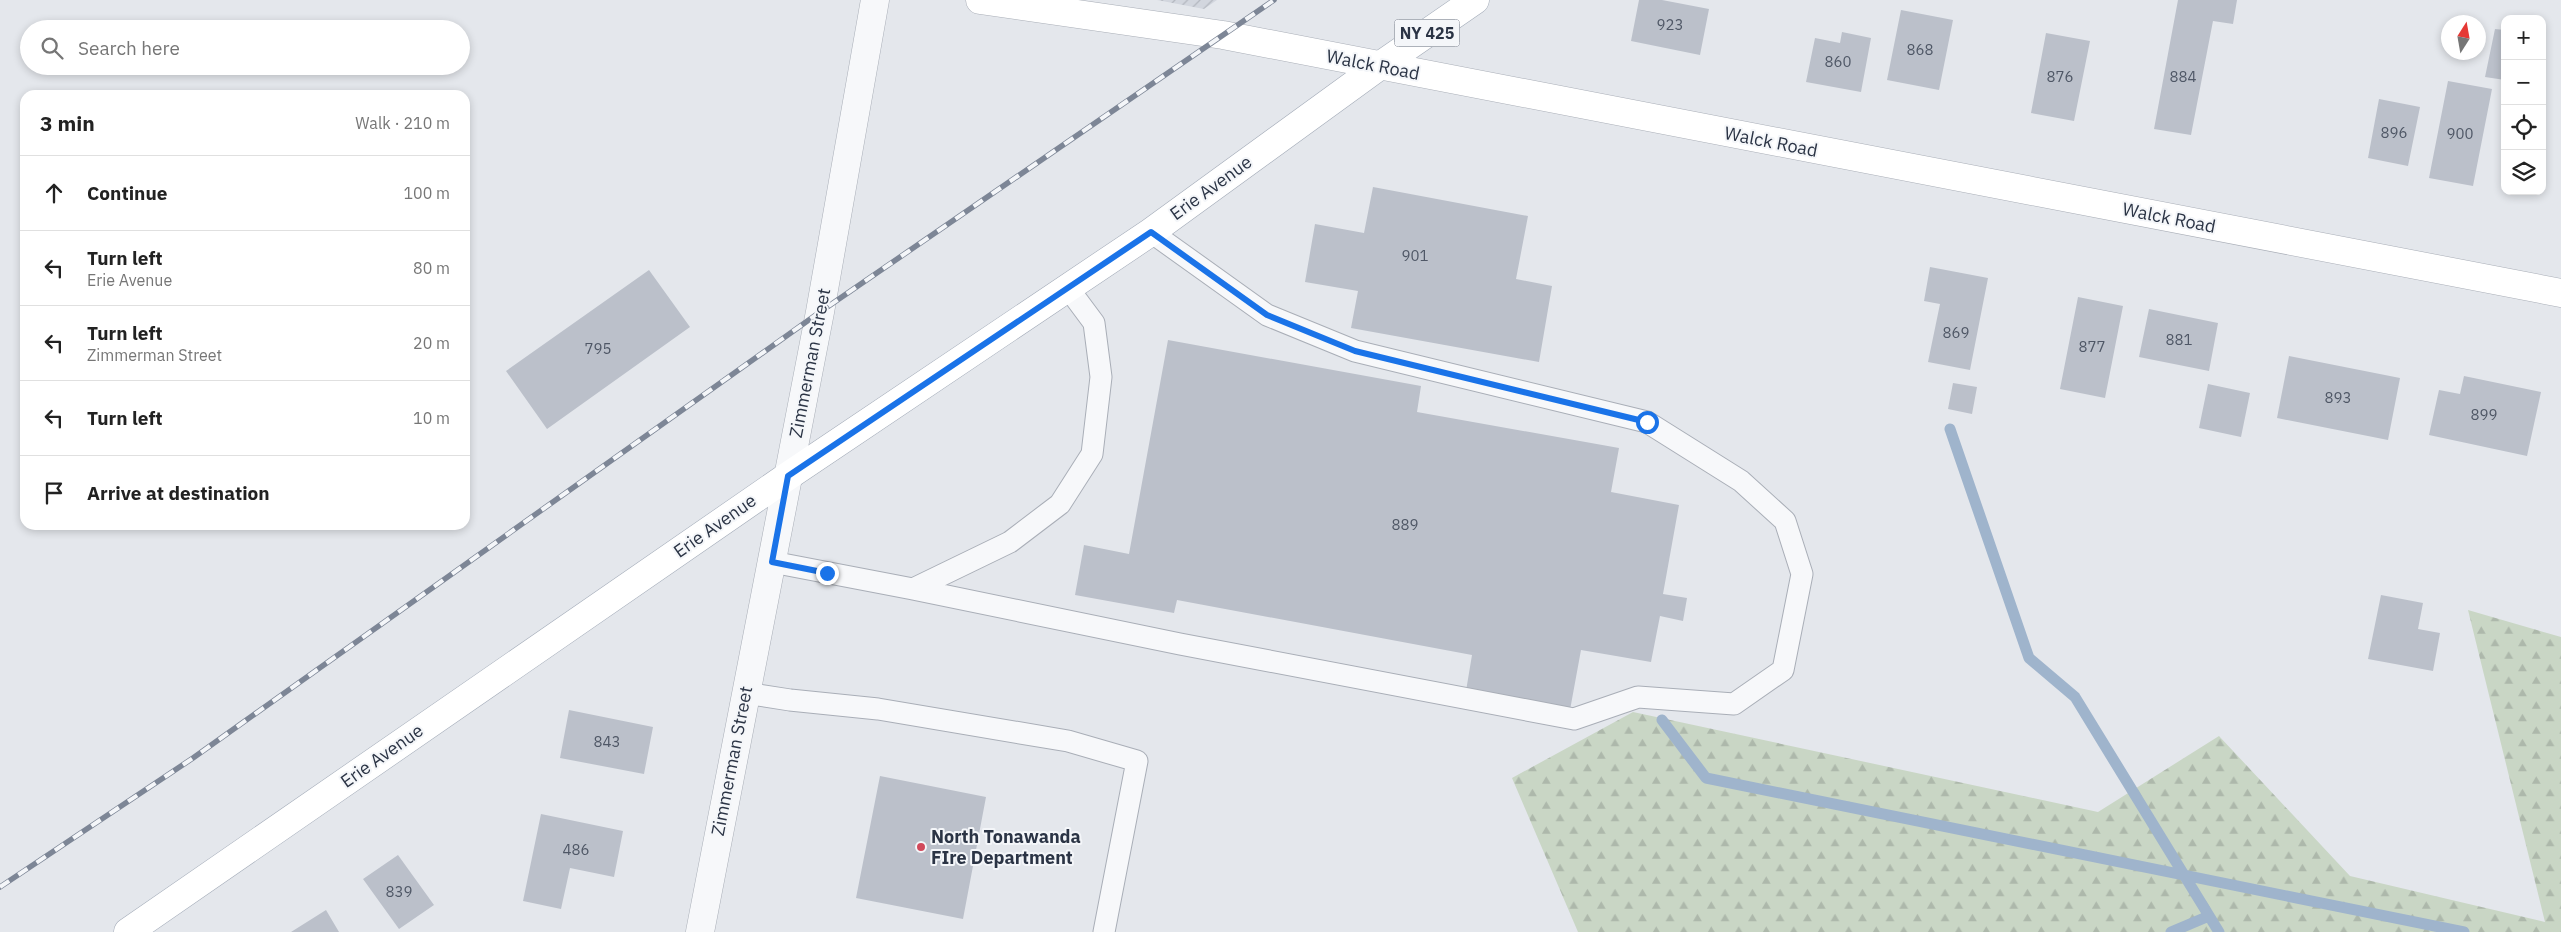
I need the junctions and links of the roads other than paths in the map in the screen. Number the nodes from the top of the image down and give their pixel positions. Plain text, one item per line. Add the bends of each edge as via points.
1 (874, 0) edge
2 (980, 0) edge
3 (1475, 0) edge
4 (1378, 67) junction
5 (1151, 232) junction
6 (1068, 288) junction
7 (2561, 293) edge
8 (788, 476) junction
9 (772, 562) junction
10 (912, 589) junction
11 (745, 693) junction
12 (128, 932) edge
13 (700, 932) edge
14 (1104, 932) edge

1 - 8 street, Zimmerman Street via 822,302
2 - 4 main road, Walck Road via 1223,35
3 - 4 main road, Erie Avenue / NY 425
4 - 5 main road, Erie Avenue / NY 425
4 - 7 main road, Walck Road
5 - 6 main road, Erie Avenue / NY 425
5 - 10 lane via 1267,315 1355,351 1647,422 1741,480 1785,521 1802,574 1783,670 1734,704 1638,697 1574,719
6 - 8 main road, Erie Avenue / NY 425
6 - 10 lane via 1094,323 1101,377 1092,454 1060,504 1017,537
8 - 9 street, Zimmerman Street
8 - 12 main road, Erie Avenue / NY 425
9 - 10 lane
9 - 11 street, Zimmerman Street
11 - 13 street, Zimmerman Street
11 - 14 lane via 878,709 1068,741 1137,761

